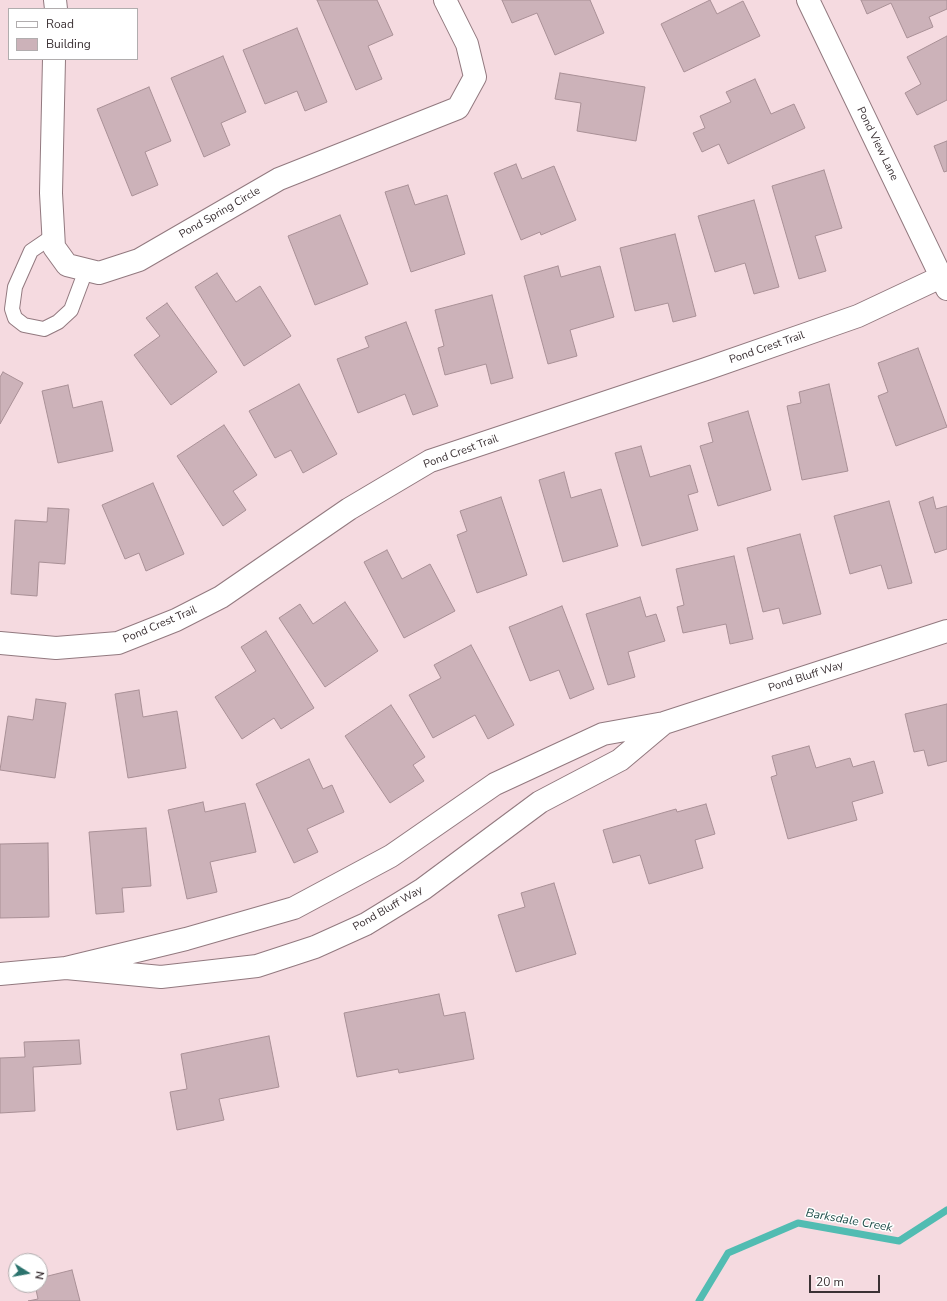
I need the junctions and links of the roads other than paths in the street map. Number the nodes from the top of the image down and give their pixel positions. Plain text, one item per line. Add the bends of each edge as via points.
1 (445, 0) edge
2 (808, 0) edge
3 (54, 60) edge
4 (54, 236) junction
5 (86, 270) junction
6 (944, 283) edge
7 (947, 632) edge
8 (0, 643) edge
9 (664, 723) junction
10 (66, 968) junction
11 (0, 974) edge

1 - 5 street, Pond Spring Circle via 467,44 475,78 458,108 279,179 139,260 99,273
2 - 6 street, Pond View Lane
3 - 4 street, Pond Spring Circle via 51,193
4 - 5 street, Pond Spring Circle via 54,247 67,265
4 - 5 lane via 31,251 15,287 12,309 15,318 24,325 44,329 58,322 71,310
6 - 8 street, Pond Crest Trail via 706,369 430,461 349,509 221,597 176,620 118,643 56,648
7 - 9 street, Pond Bluff Way
9 - 10 street, Pond Bluff Way via 603,734 495,784 390,856 294,908 186,939
9 - 10 street, Pond Bluff Way via 620,760 540,802 423,889 366,924 315,947 256,966 161,978
10 - 11 street, Pond Bluff Way

